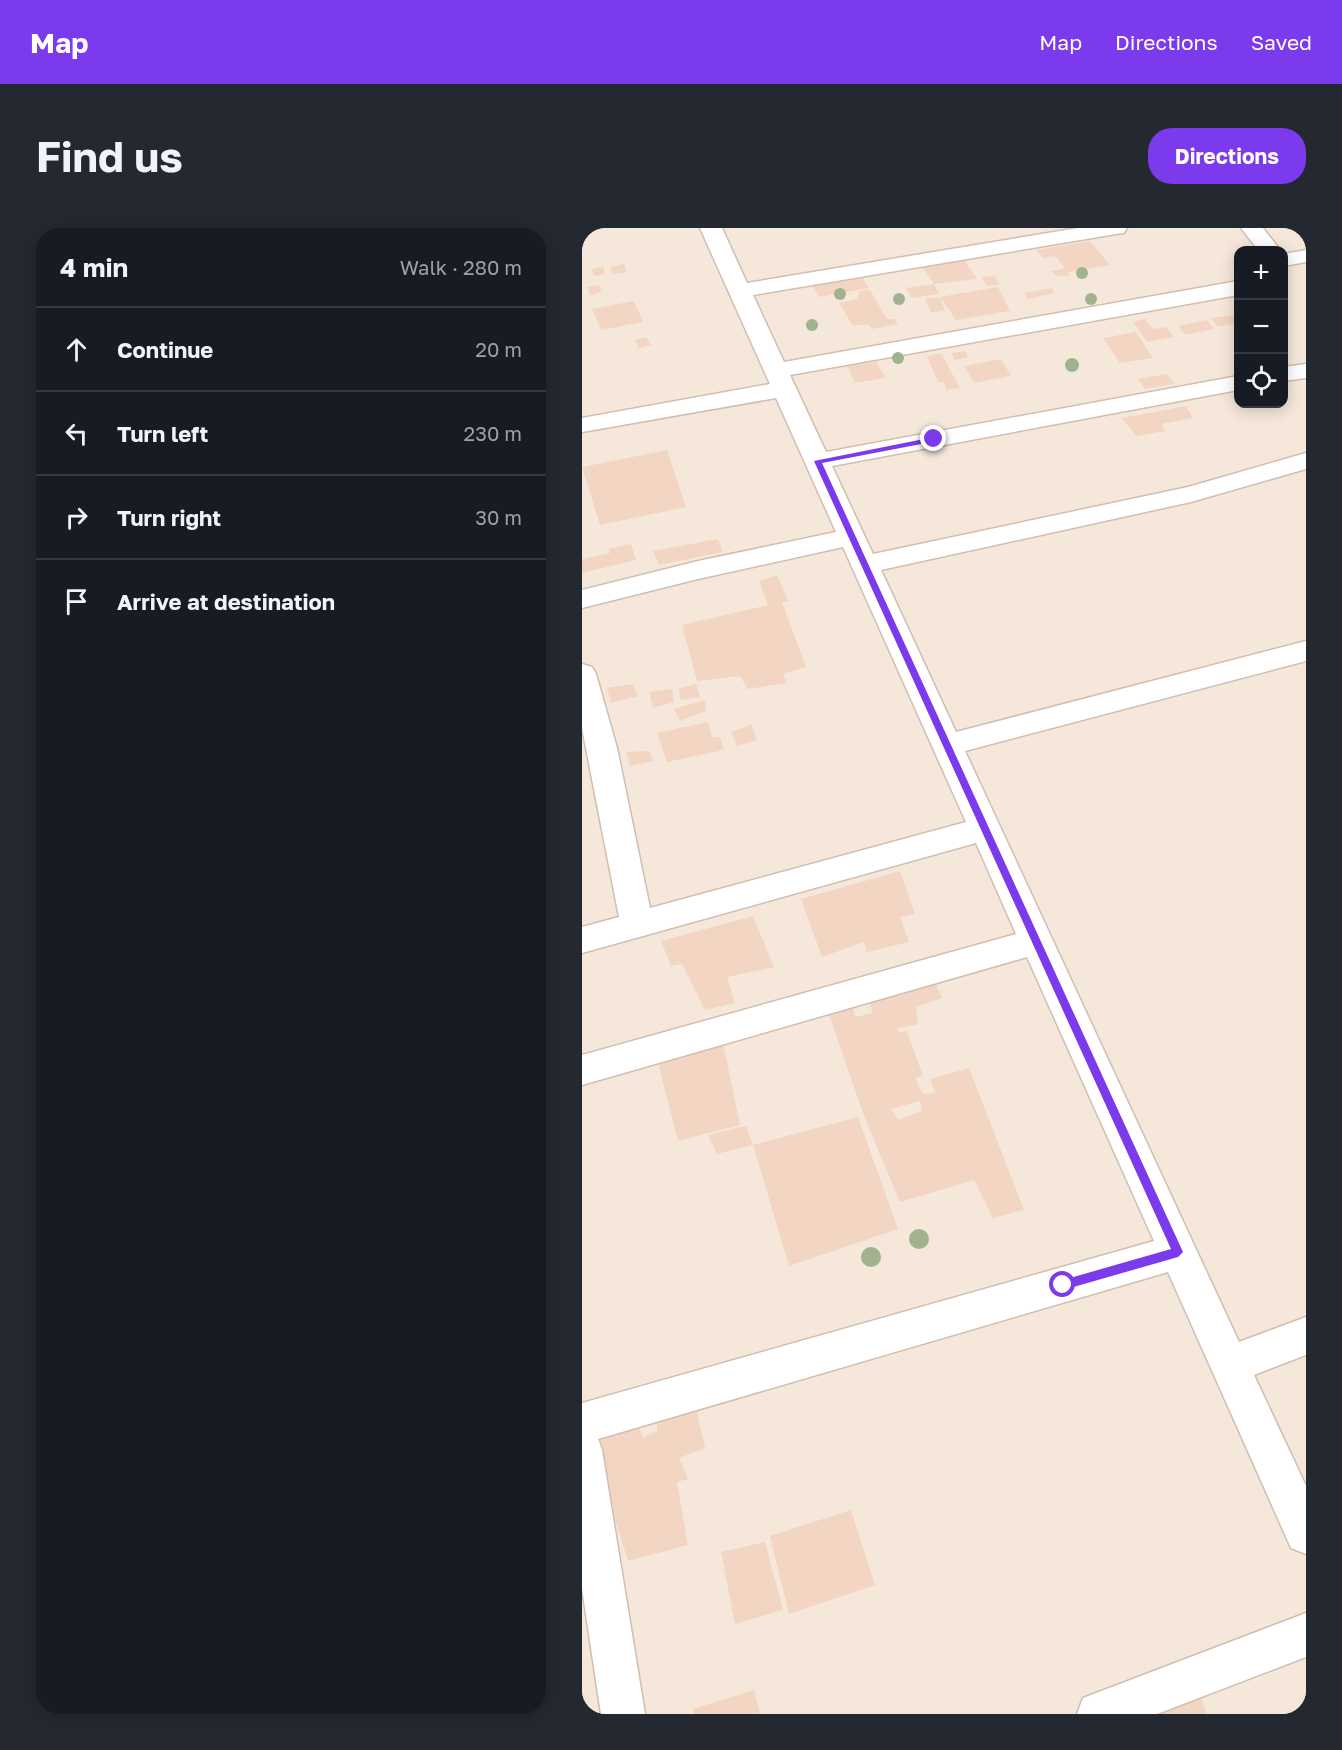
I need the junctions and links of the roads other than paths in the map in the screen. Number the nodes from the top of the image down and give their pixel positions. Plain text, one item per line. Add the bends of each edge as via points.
1 (711, 228) edge
2 (1116, 228) edge
3 (1252, 228) edge
4 (1266, 246) edge
5 (1306, 256) edge
6 (1288, 259) edge
7 (1234, 289) edge
8 (740, 291) junction
9 (1306, 371) edge
10 (1288, 374) edge
11 (781, 380) junction
12 (1234, 384) edge
13 (582, 426) edge
14 (818, 461) junction
15 (1306, 461) edge
16 (852, 537) junction
17 (865, 566) junction
18 (582, 599) edge
19 (1306, 651) edge
20 (582, 674) edge
21 (947, 745) junction
22 (592, 751) edge
23 (983, 829) junction
24 (637, 924) junction
25 (582, 940) edge
26 (1038, 941) junction
27 (582, 1070) edge
28 (1178, 1252) junction
29 (1306, 1336) edge
30 (1229, 1365) junction
31 (582, 1423) edge
32 (582, 1450) edge
33 (1306, 1533) edge
34 (1306, 1635) edge
35 (623, 1714) edge
36 (1098, 1714) edge

1 - 8 street
2 - 8 street
3 - 4 street
5 - 6 street
7 - 11 street
8 - 11 street
9 - 10 street
11 - 13 street
11 - 14 street
12 - 14 street
14 - 16 street
15 - 17 street via 1191,494
16 - 17 street
16 - 18 street
17 - 21 street
19 - 21 street
20 - 22 street
21 - 23 street
22 - 24 street
23 - 24 street
23 - 26 street
24 - 25 street
26 - 27 street
26 - 28 street
28 - 30 street
28 - 31 street
29 - 30 street
30 - 33 street
32 - 35 street
34 - 36 street

